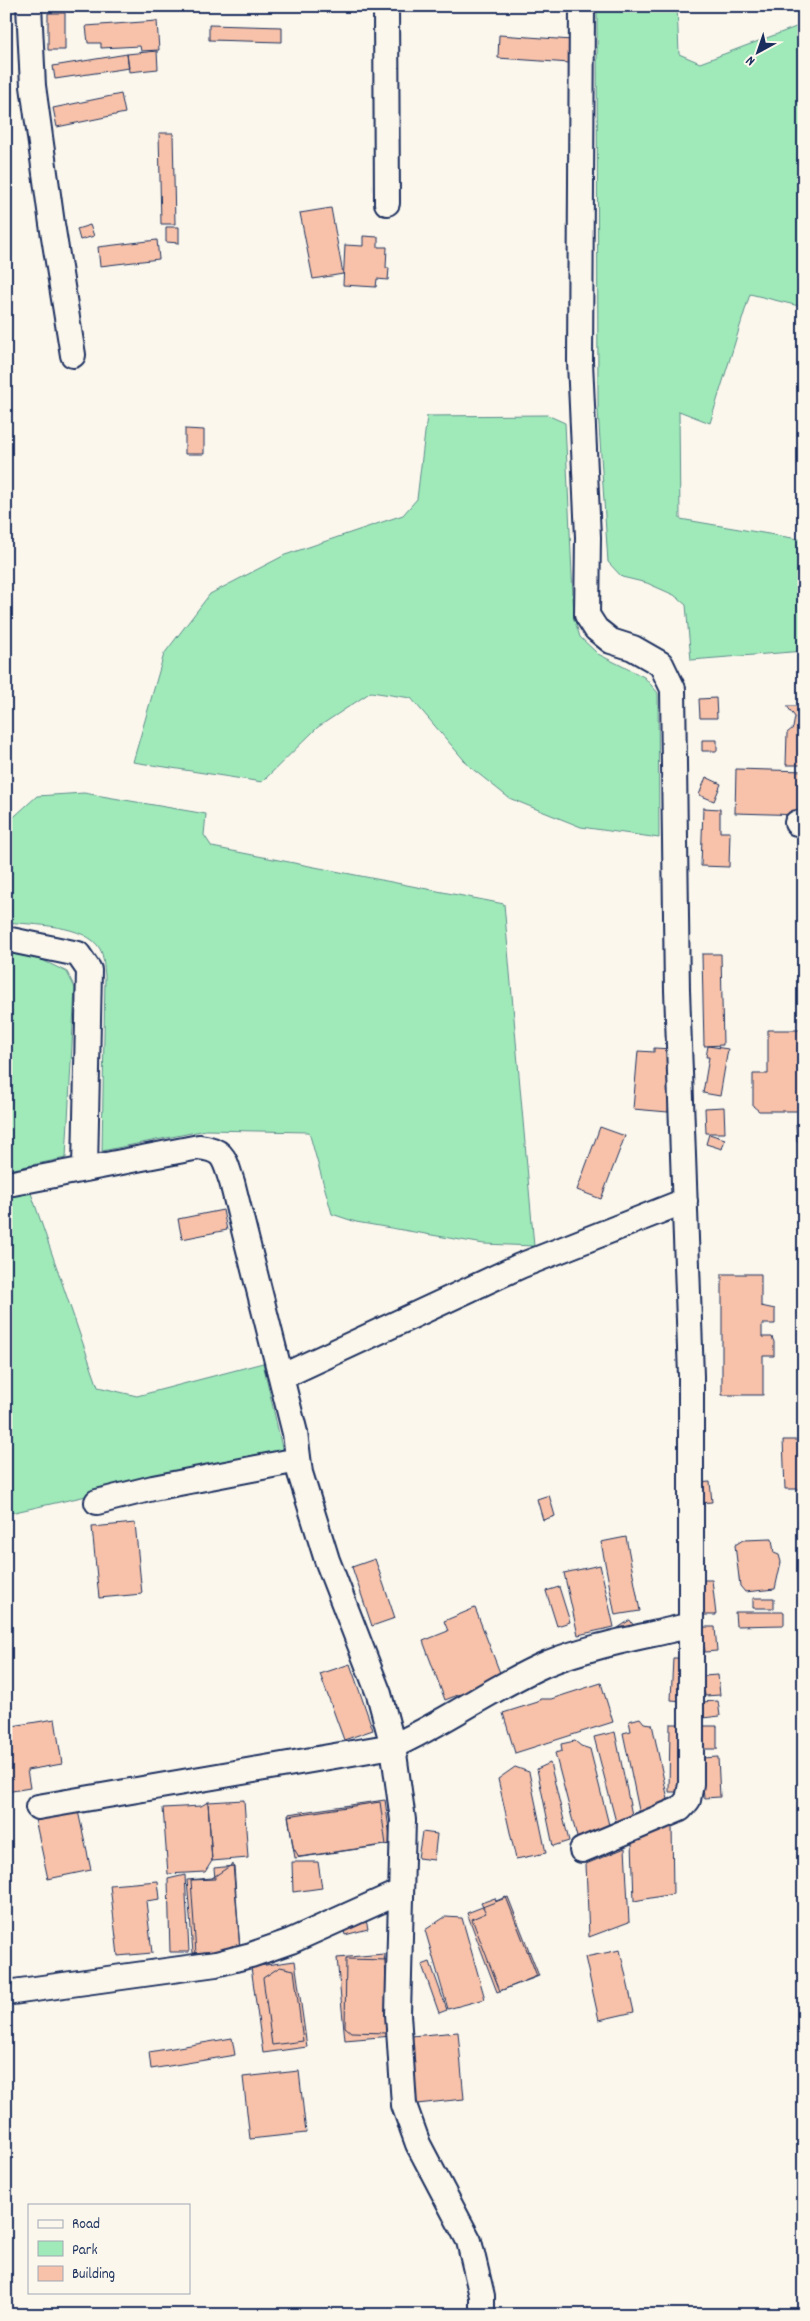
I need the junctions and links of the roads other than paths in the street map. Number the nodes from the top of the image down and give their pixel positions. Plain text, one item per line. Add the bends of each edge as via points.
1 (30, 6) edge
2 (386, 6) edge
3 (582, 6) edge
4 (387, 203) dead end
5 (74, 355) dead end
6 (6, 939) edge
7 (85, 1169) junction
8 (13, 1183) dead end
9 (685, 1201) junction
10 (281, 1377) junction
11 (298, 1460) junction
12 (97, 1502) dead end
13 (691, 1625) junction
14 (393, 1746) junction
15 (38, 1807) dead end
16 (582, 1850) dead end
17 (400, 1892) junction
18 (6, 1993) edge
19 (482, 2315) edge

1 - 5 street via 33,86
2 - 4 street
3 - 9 street via 580,362 588,537 587,615 596,629 611,641 633,648 661,664 673,689 677,990
6 - 7 street via 78,954 89,970
7 - 8 street
7 - 10 street via 198,1147 214,1149 223,1157
9 - 10 street via 520,1266
9 - 13 street via 691,1376
10 - 11 street
11 - 12 street
11 - 14 street via 327,1560 379,1694
13 - 14 street via 549,1663
13 - 16 street via 691,1784 688,1800 680,1809
14 - 15 street
14 - 17 street via 403,1820
17 - 18 street via 292,1941 216,1964
17 - 19 street via 398,2014 404,2105 418,2144 469,2241 482,2296

